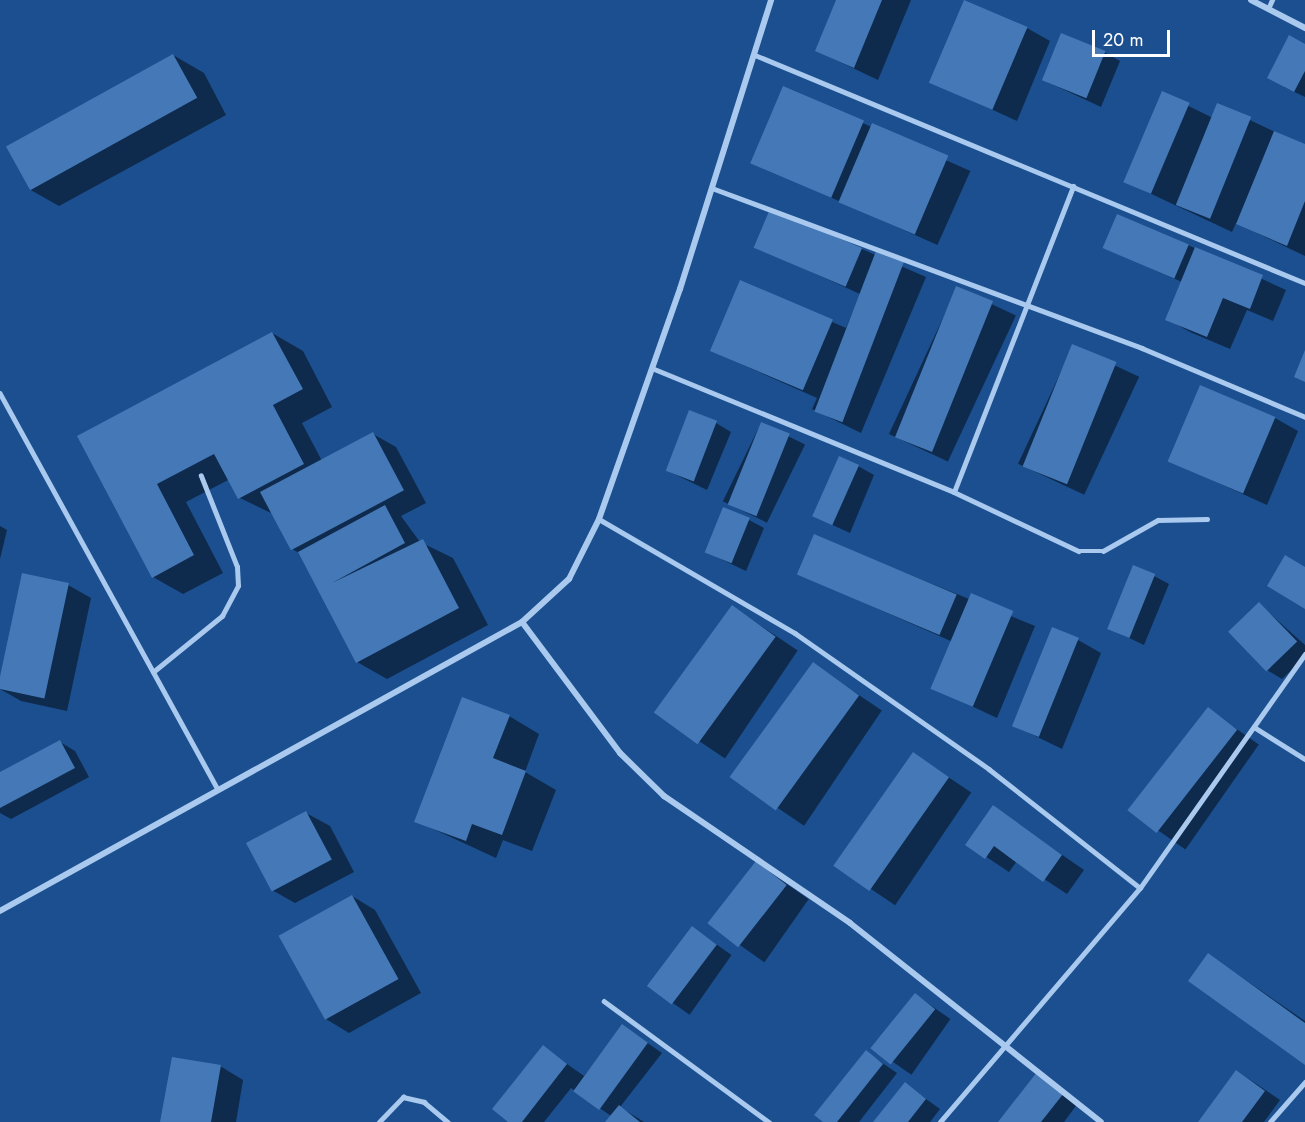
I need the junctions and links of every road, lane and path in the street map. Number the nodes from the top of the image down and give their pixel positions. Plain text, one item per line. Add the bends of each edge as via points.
1 (771, 0) edge
2 (1251, 0) edge
3 (1272, 0) edge
4 (1268, 9) junction
5 (1305, 28) edge
6 (754, 55) junction
7 (1073, 186) junction
8 (712, 188) junction
9 (1305, 283) edge
10 (1029, 306) junction
11 (652, 368) junction
12 (0, 393) edge
13 (1305, 417) edge
14 (201, 476) dead end
15 (954, 492) junction
16 (598, 519) junction
17 (1207, 519) dead end
18 (522, 622) junction
19 (1305, 654) edge
20 (153, 672) junction
21 (1254, 727) junction
22 (1305, 759) edge
23 (218, 789) junction
24 (1140, 888) junction
25 (0, 911) edge
26 (604, 1001) dead end
27 (1003, 1044) junction
28 (1305, 1082) edge
29 (379, 1122) edge
30 (448, 1122) edge
31 (769, 1122) edge
32 (940, 1122) edge
33 (1101, 1122) edge
34 (1270, 1122) edge

1 - 6 street
2 - 4 street
3 - 4 lane
4 - 5 street
6 - 7 lane
6 - 8 street
7 - 9 lane
7 - 10 lane
8 - 10 lane
8 - 11 street
10 - 13 lane
10 - 15 lane
11 - 15 lane
11 - 16 street
12 - 20 lane
14 - 20 lane via 237,567 238,586 222,616
15 - 17 lane via 1079,551 1104,551 1158,520
16 - 18 street via 569,579
16 - 24 lane via 795,633 989,769
18 - 23 street
18 - 27 street via 620,753 664,796 850,923
19 - 21 lane
20 - 23 lane
21 - 22 lane
21 - 24 lane
23 - 25 street
24 - 27 lane
26 - 31 lane
27 - 32 lane
27 - 33 street
28 - 34 lane
29 - 30 lane via 403,1097 424,1102

